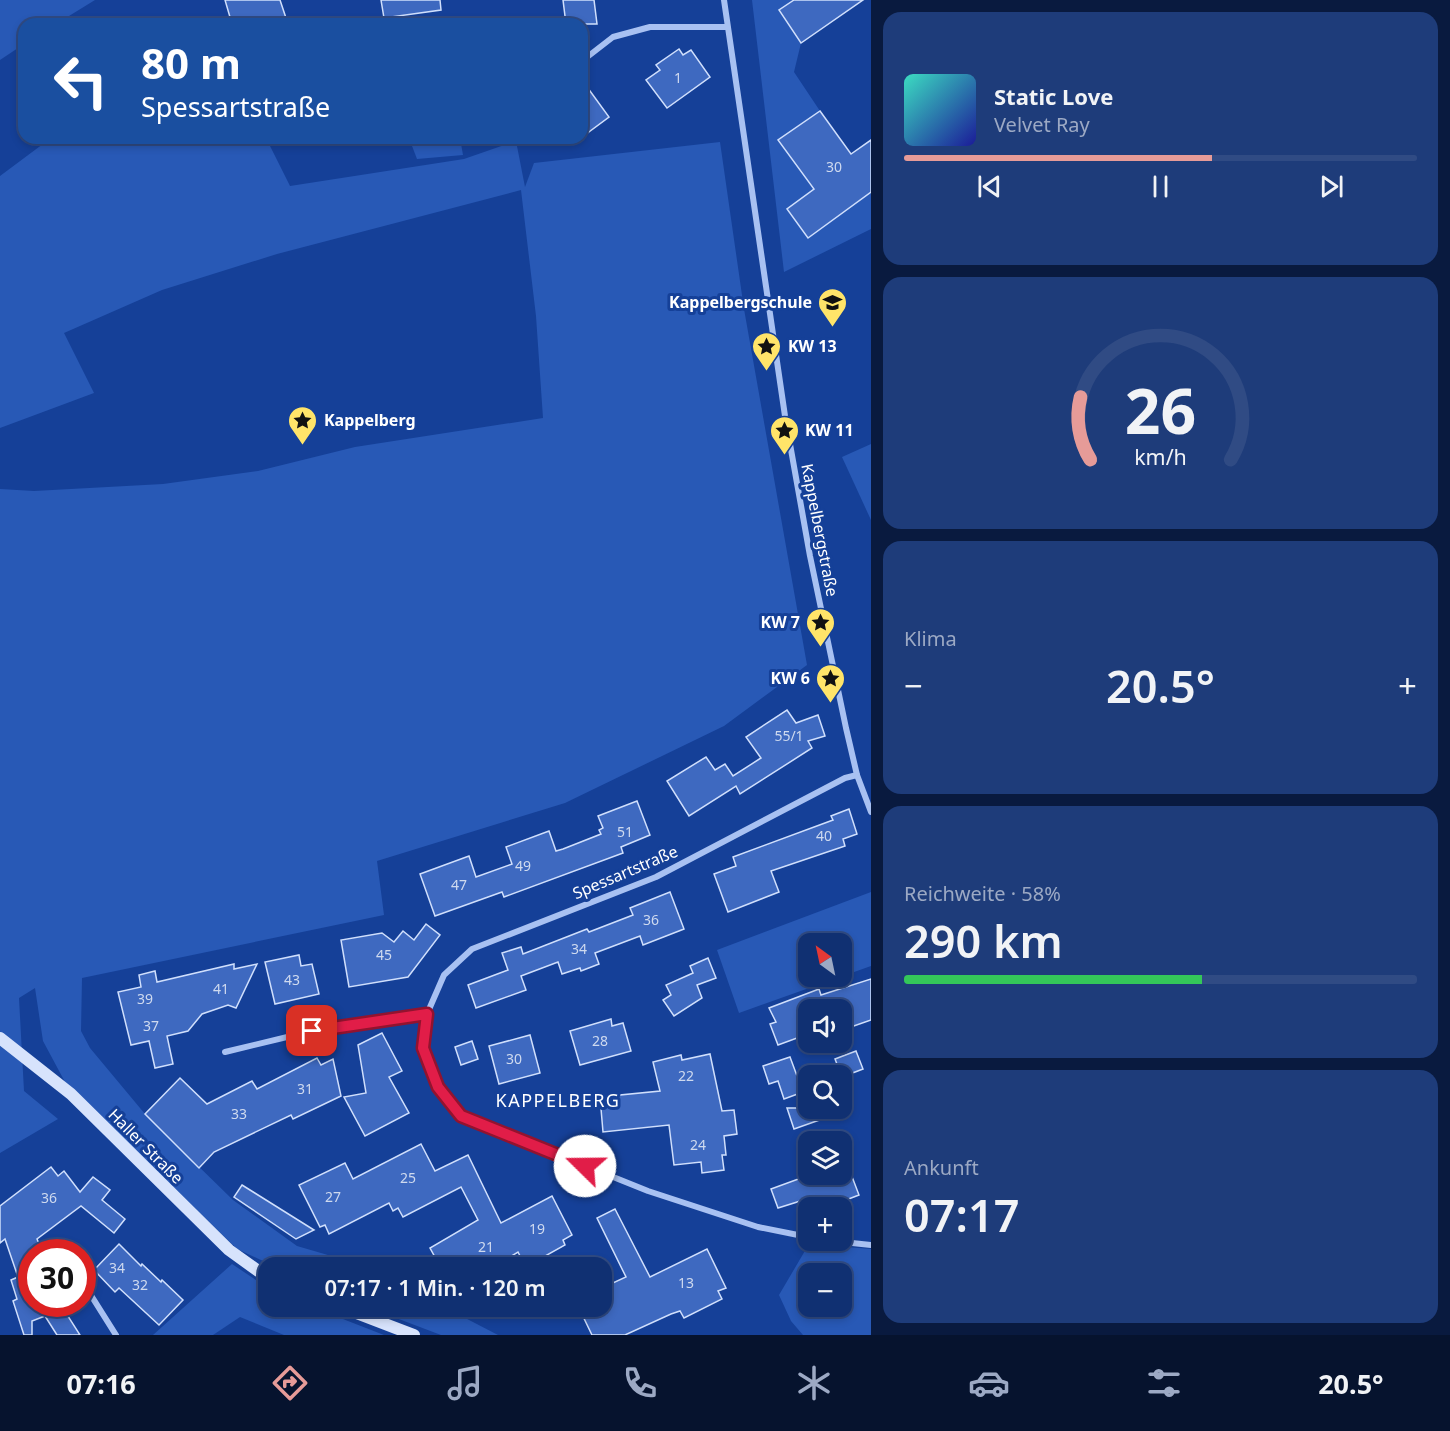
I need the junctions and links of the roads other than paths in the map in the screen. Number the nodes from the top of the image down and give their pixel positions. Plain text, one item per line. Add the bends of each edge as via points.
1 (724, 0) edge
2 (727, 27) junction
3 (588, 56) edge
4 (857, 775) junction
5 (871, 812) edge
6 (427, 1014) junction
7 (0, 1038) edge
8 (225, 1052) dead end
9 (798, 1236) edge
10 (852, 1243) edge
11 (871, 1245) edge
12 (258, 1271) edge
13 (96, 1303) edge
14 (367, 1317) edge
15 (116, 1335) edge
16 (414, 1335) edge

1 - 2 street, Kappelbergstraße
2 - 3 street via 650,27 613,37
2 - 4 street, Kappelbergstraße via 785,416 810,556
4 - 5 street, Kappelbergstraße
4 - 6 street, Spessartstraße via 656,877 472,949 444,975
6 - 8 street via 323,1029
6 - 9 street, Spessartstraße via 423,1048 438,1087 461,1116 648,1191 758,1227
7 - 12 main road, Haller Straße via 70,1095 229,1250
10 - 11 street
13 - 15 street
14 - 16 main road

